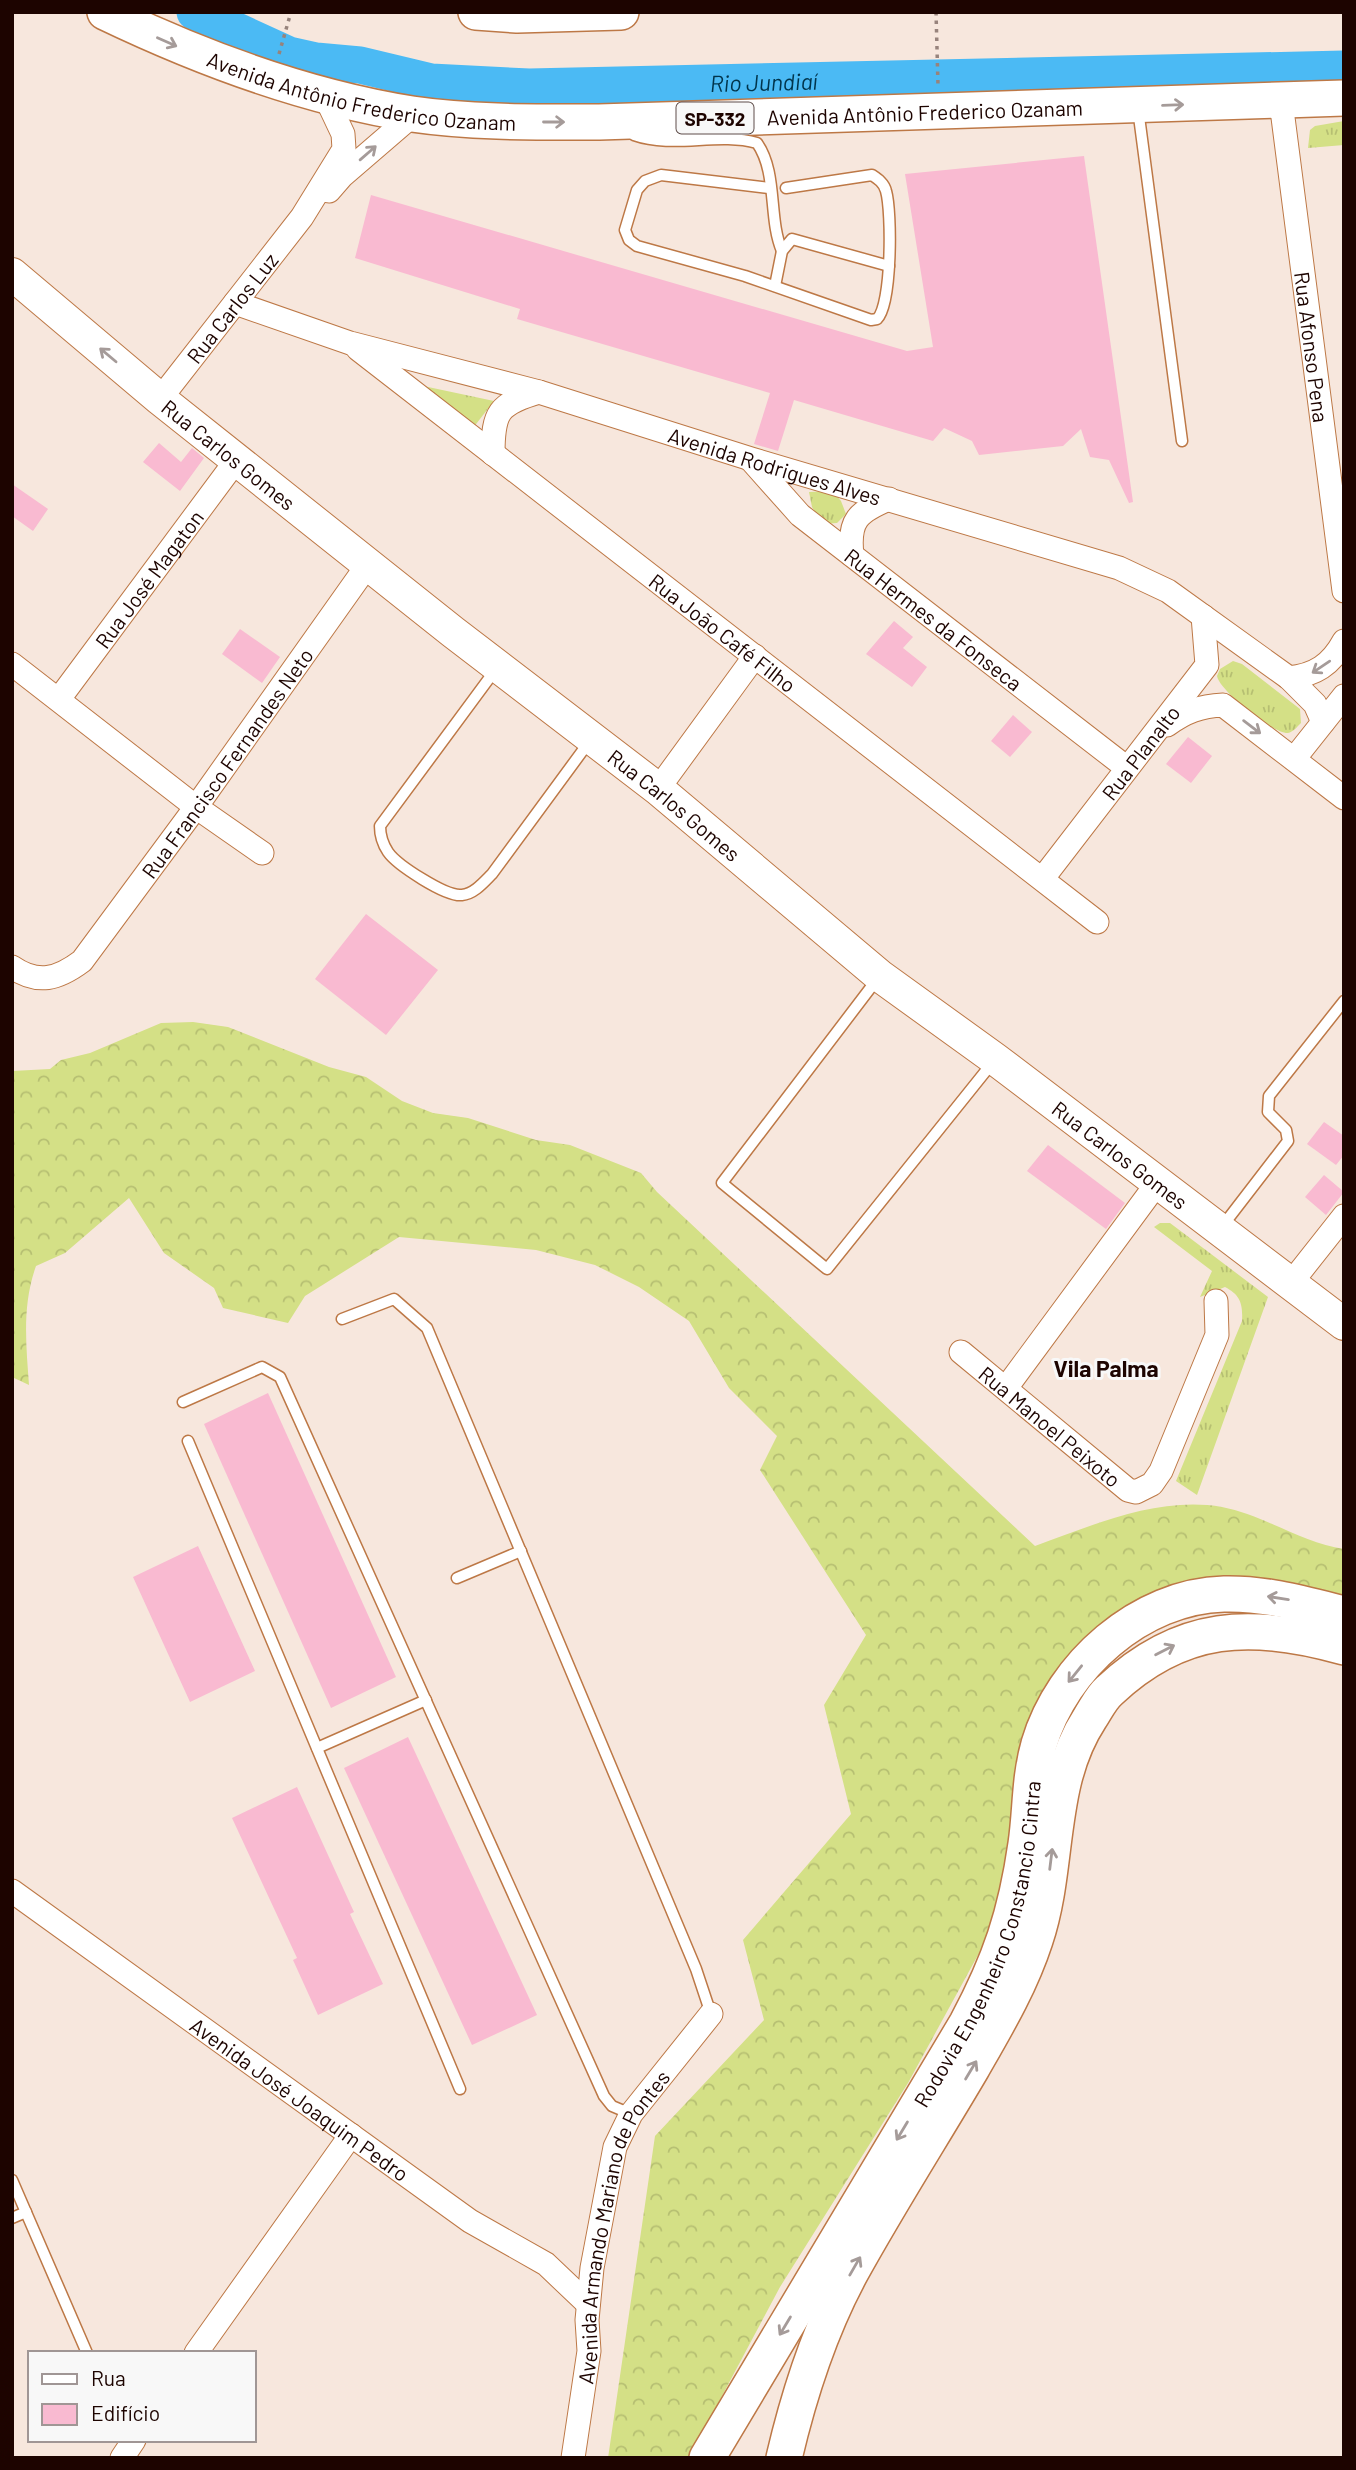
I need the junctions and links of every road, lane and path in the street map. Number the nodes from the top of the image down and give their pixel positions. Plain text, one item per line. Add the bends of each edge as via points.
1 (105, 12) edge
2 (291, 12) edge
3 (476, 12) edge
4 (621, 12) edge
5 (936, 12) edge
6 (586, 13) edge
7 (276, 64) dead end
8 (937, 96) dead end
9 (326, 97) junction
10 (1344, 98) edge
11 (1280, 102) junction
12 (1138, 106) junction
13 (414, 114) junction
14 (598, 122) junction
15 (769, 188) junction
16 (786, 188) dead end
17 (302, 217) junction
18 (782, 251) junction
19 (890, 266) junction
20 (12, 274) edge
21 (775, 286) junction
22 (235, 303) junction
23 (351, 343) junction
24 (539, 392) junction
25 (160, 399) junction
26 (1182, 441) dead end
27 (493, 454) junction
28 (238, 458) junction
29 (751, 459) junction
30 (889, 499) junction
31 (852, 555) junction
32 (369, 563) junction
33 (1344, 591) edge
34 (1203, 616) junction
35 (1344, 641) edge
36 (1246, 647) junction
37 (755, 656) junction
38 (12, 664) edge
39 (1208, 665) junction
40 (498, 667) junction
41 (1289, 678) junction
42 (1344, 696) edge
43 (59, 699) junction
44 (1223, 705) junction
45 (1323, 722) junction
46 (1151, 737) junction
47 (592, 738) junction
48 (1294, 759) junction
49 (1127, 768) junction
50 (658, 789) junction
51 (1344, 798) edge
52 (196, 807) junction
53 (262, 853) dead end
54 (1043, 878) junction
55 (1097, 922) dead end
56 (12, 967) edge
57 (880, 976) junction
58 (1344, 1001) edge
59 (995, 1059) junction
60 (1158, 1182) junction
61 (1344, 1216) edge
62 (1219, 1230) junction
63 (1291, 1283) junction
64 (1216, 1301) dead end
65 (342, 1319) dead end
66 (1344, 1324) edge
67 (961, 1352) dead end
68 (1006, 1388) junction
69 (183, 1402) dead end
70 (188, 1441) dead end
71 (521, 1551) junction
72 (457, 1578) dead end
73 (1344, 1614) edge
74 (1344, 1647) edge
75 (426, 1700) junction
76 (317, 1748) junction
77 (12, 1891) edge
78 (711, 2014) joint
79 (460, 2090) dead end
80 (631, 2114) junction
81 (351, 2135) junction
82 (12, 2180) edge
83 (26, 2212) junction
84 (12, 2218) edge
85 (589, 2304) junction
86 (86, 2351) edge
87 (197, 2351) edge
88 (133, 2442) edge
89 (122, 2458) edge
90 (573, 2458) edge
91 (706, 2458) edge
92 (784, 2458) edge

1 -> 9 main road, Avenida Antônio Frederico Ozanam / SP-332 via 171,44
2 - 7 path
3 - 6 main road
4 - 6 main road
5 - 8 path
9 - 13 main road, Avenida Antônio Frederico Ozanam / SP-332
9 - 17 street, Rua Carlos Luz via 343,134 344,149
10 - 11 main road, Avenida Antônio Frederico Ozanam / SP-332
12 -> 11 main road, Avenida Antônio Frederico Ozanam / SP-332
11 - 33 street, Rua Afonso Pena
12 - 14 main road, Avenida Antônio Frederico Ozanam / SP-332
12 - 26 lane
13 -> 14 main road, Avenida Antônio Frederico Ozanam / SP-332
17 -> 13 street, Rua Carlos Luz
14 - 15 lane via 641,137 678,142 742,139 757,143 766,163
15 - 18 lane
15 - 21 lane via 661,175 637,190 625,230 637,246
16 - 19 lane via 872,175 879,179 886,190
17 - 22 street, Rua Carlos Luz
18 - 19 lane via 792,240
18 - 21 lane
19 - 21 lane via 887,303 877,319
25 -> 20 main road, Rua Carlos Gomes
22 - 23 street, Avenida Rodrigues Alves
22 - 25 street, Rua Carlos Luz
23 - 24 street, Avenida Rodrigues Alves
23 - 27 street, Rua João Café Filho
24 - 27 street via 512,400 500,410 493,426
24 - 29 street, Avenida Rodrigues Alves
25 - 28 main road, Rua Carlos Gomes
27 - 37 street, Rua João Café Filho
28 - 32 main road, Rua Carlos Gomes
28 - 43 street, Rua José Magaton
29 - 30 street, Avenida Rodrigues Alves
29 - 31 street, Rua Hermes da Fonseca via 800,515
30 - 31 street via 867,509 854,522
30 - 34 street, Avenida Rodrigues Alves via 1119,568 1168,591
31 - 49 street, Rua Hermes da Fonseca
32 - 40 main road, Rua Carlos Gomes
32 - 52 street, Rua Francisco Fernandes Neto
34 - 36 street, Avenida Rodrigues Alves
34 - 39 street
35 -> 41 street via 1323,668
36 - 39 street, Rua Planalto via 1231,646 1217,653
36 - 41 street, Avenida Rodrigues Alves
37 - 50 street
37 - 54 street, Rua João Café Filho
38 - 43 street
39 - 44 street via 1205,680 1211,695
39 - 46 street, Rua Planalto
40 - 47 main road, Rua Carlos Gomes
40 - 47 lane via 380,826 380,838 389,855 451,895 476,889 492,874
41 - 45 street, Avenida Rodrigues Alves via 1315,704
42 - 45 street
43 - 52 street
44 - 46 street via 1184,713
44 -> 48 street
45 - 48 street
46 - 49 street, Rua Planalto
47 - 50 main road, Rua Carlos Gomes
48 - 51 street
49 - 54 street, Rua Planalto
50 - 57 main road, Rua Carlos Gomes
52 - 53 street
52 - 56 street, Rua Francisco Fernandes Neto via 82,961 64,974 45,979 25,976
54 - 55 street, Rua João Café Filho
57 - 59 main road, Rua Carlos Gomes
57 - 59 lane via 722,1183 827,1269
58 - 62 lane via 1269,1096 1268,1112 1286,1130 1288,1141
59 - 60 main road, Rua Carlos Gomes
60 - 62 main road, Rua Carlos Gomes
60 - 68 street
61 - 63 street
62 - 63 main road, Rua Carlos Gomes
63 - 66 main road, Rua Carlos Gomes
64 - 68 street, Rua Manoel Peixoto via 1217,1335 1160,1471 1143,1491 1128,1490
65 - 71 lane via 394,1299 427,1328
67 - 68 street, Rua Manoel Peixoto
69 - 75 lane via 262,1367 280,1377
70 - 76 lane
71 - 72 lane
71 - 78 lane
73 -> 91 main road, Rodovia Engenheiro Constancio Cintra via 1253,1595 1188,1599 1109,1640 1074,1672 1052,1709 1039,1744 1017,1899 991,1978
92 -> 74 main road, Rodovia Engenheiro Constancio Cintra via 799,2398 850,2273 1022,1978 1046,1898 1061,1783 1081,1732 1106,1693 1165,1648 1201,1635 1242,1630 1282,1633
75 - 76 lane
75 - 80 lane via 604,2096 612,2106
76 - 79 lane
77 - 81 street, Avenida José Joaquim Pedro
78 - 80 street, Avenida Armando Mariano de Pontes
80 - 85 street, Avenida Armando Mariano de Pontes via 610,2162
81 - 85 street, Avenida José Joaquim Pedro via 470,2221 546,2264
81 - 87 street
82 - 83 lane
83 - 84 lane
83 - 86 lane
85 - 90 street, Avenida Armando Mariano de Pontes via 589,2351
88 - 89 street

